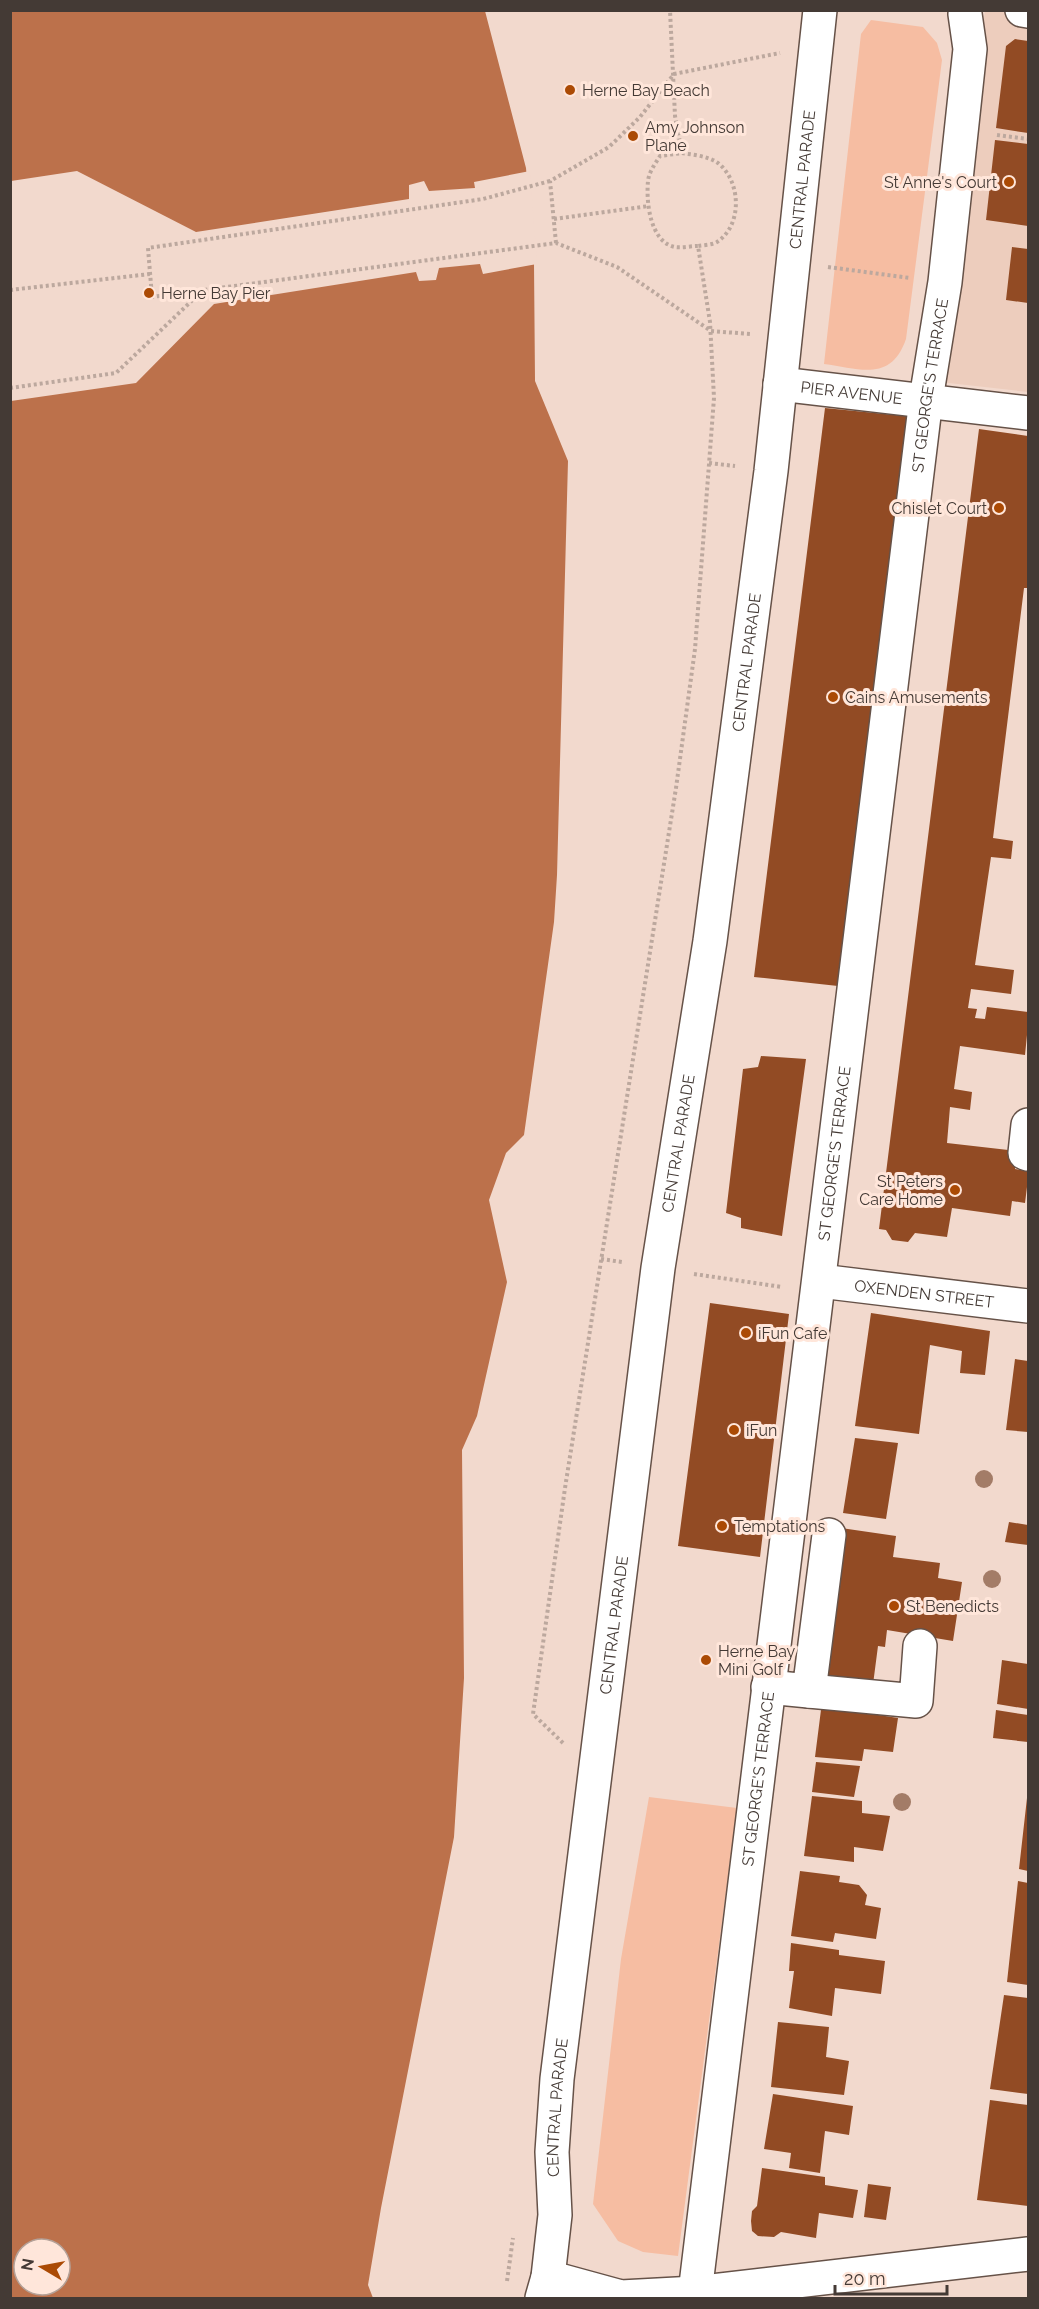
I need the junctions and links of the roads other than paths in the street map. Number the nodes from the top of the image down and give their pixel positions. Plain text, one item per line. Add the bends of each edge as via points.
1 (820, 10) edge
2 (1022, 10) edge
3 (1029, 11) edge
4 (969, 12) edge
5 (780, 384) junction
6 (926, 399) junction
7 (1029, 413) edge
8 (1029, 1125) edge
9 (1029, 1154) edge
10 (819, 1287) junction
11 (1029, 1306) edge
12 (829, 1535) dead end
13 (920, 1646) dead end
14 (768, 1687) junction
15 (809, 1691) junction
16 (1029, 2254) edge
17 (545, 2288) edge
18 (695, 2293) junction

1 - 5 street, CENTRAL PARADE
2 - 3 street
4 - 6 street, ST GEORGE'S TERRACE via 970,49 945,282
5 - 6 street, PIER AVENUE
5 - 17 street, CENTRAL PARADE via 710,940 658,1268 557,2079 552,2152 555,2215
6 - 7 street, PIER AVENUE
6 - 10 street, ST GEORGE'S TERRACE
8 - 9 street via 1025,1153
10 - 11 street, OXENDEN STREET
10 - 14 street, ST GEORGE'S TERRACE
12 - 15 street
13 - 15 street via 916,1701
14 - 15 street
14 - 18 street, ST GEORGE'S TERRACE
16 - 18 street
17 - 18 street via 621,2296

